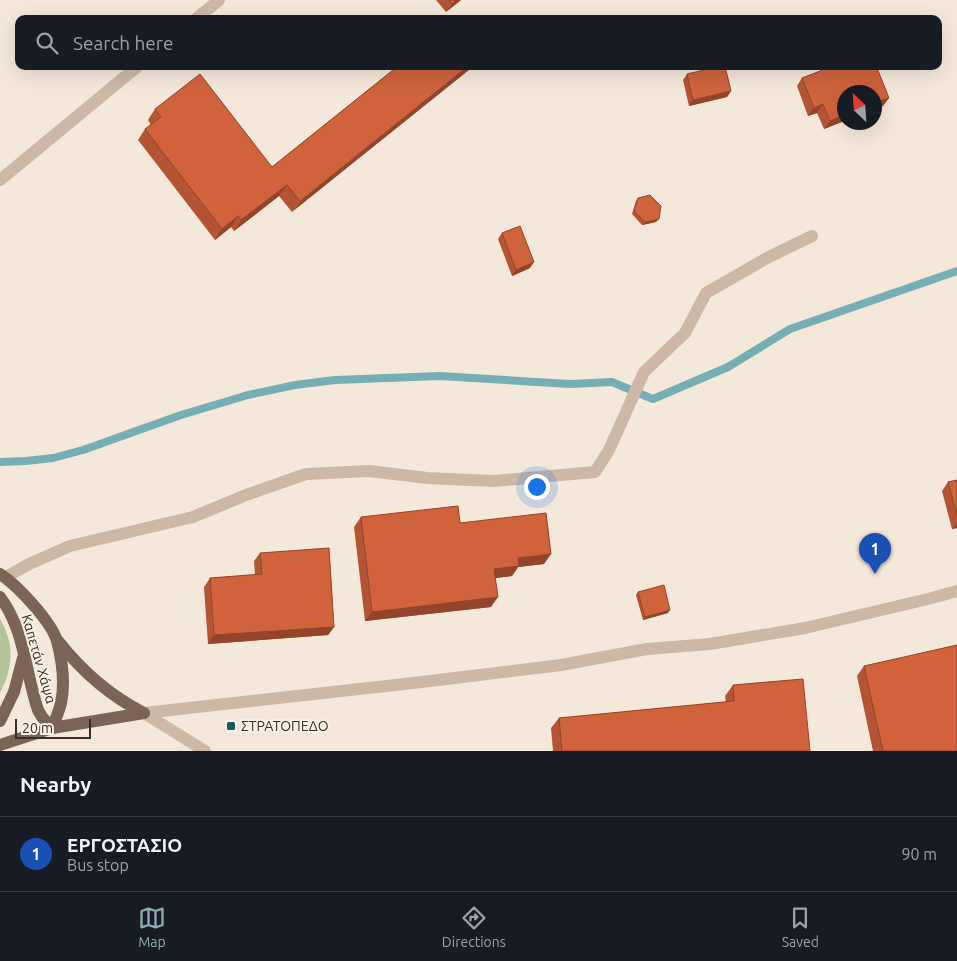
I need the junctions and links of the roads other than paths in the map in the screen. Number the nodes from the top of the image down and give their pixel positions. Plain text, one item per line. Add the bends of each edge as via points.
1 (219, 0) edge
2 (201, 15) edge
3 (133, 70) edge
4 (0, 180) edge
5 (812, 236) dead end
6 (3, 576) edge
7 (957, 590) edge
8 (0, 597) edge
9 (57, 640) junction
10 (24, 651) junction
11 (144, 713) junction
12 (0, 721) edge
13 (52, 728) junction
14 (0, 745) edge
15 (204, 751) edge

1 - 2 street
3 - 4 street
5 - 6 street via 706,293 685,333 644,372 609,450 595,472 494,481 369,471 306,474 193,517 70,546
6 - 9 main road, Καπετάν Χάψα via 37,609
7 - 11 street via 805,628 710,644 647,649 560,665 422,682
8 - 10 main road, Καπετάν Χάψα via 15,623
9 - 11 main road via 103,686
9 - 13 main road, Καπετάν Χάψα via 62,696
10 - 12 main road via 17,682
10 - 13 main road, Καπετάν Χάψα via 38,710
11 - 13 main road
11 - 15 street
13 - 14 main road

